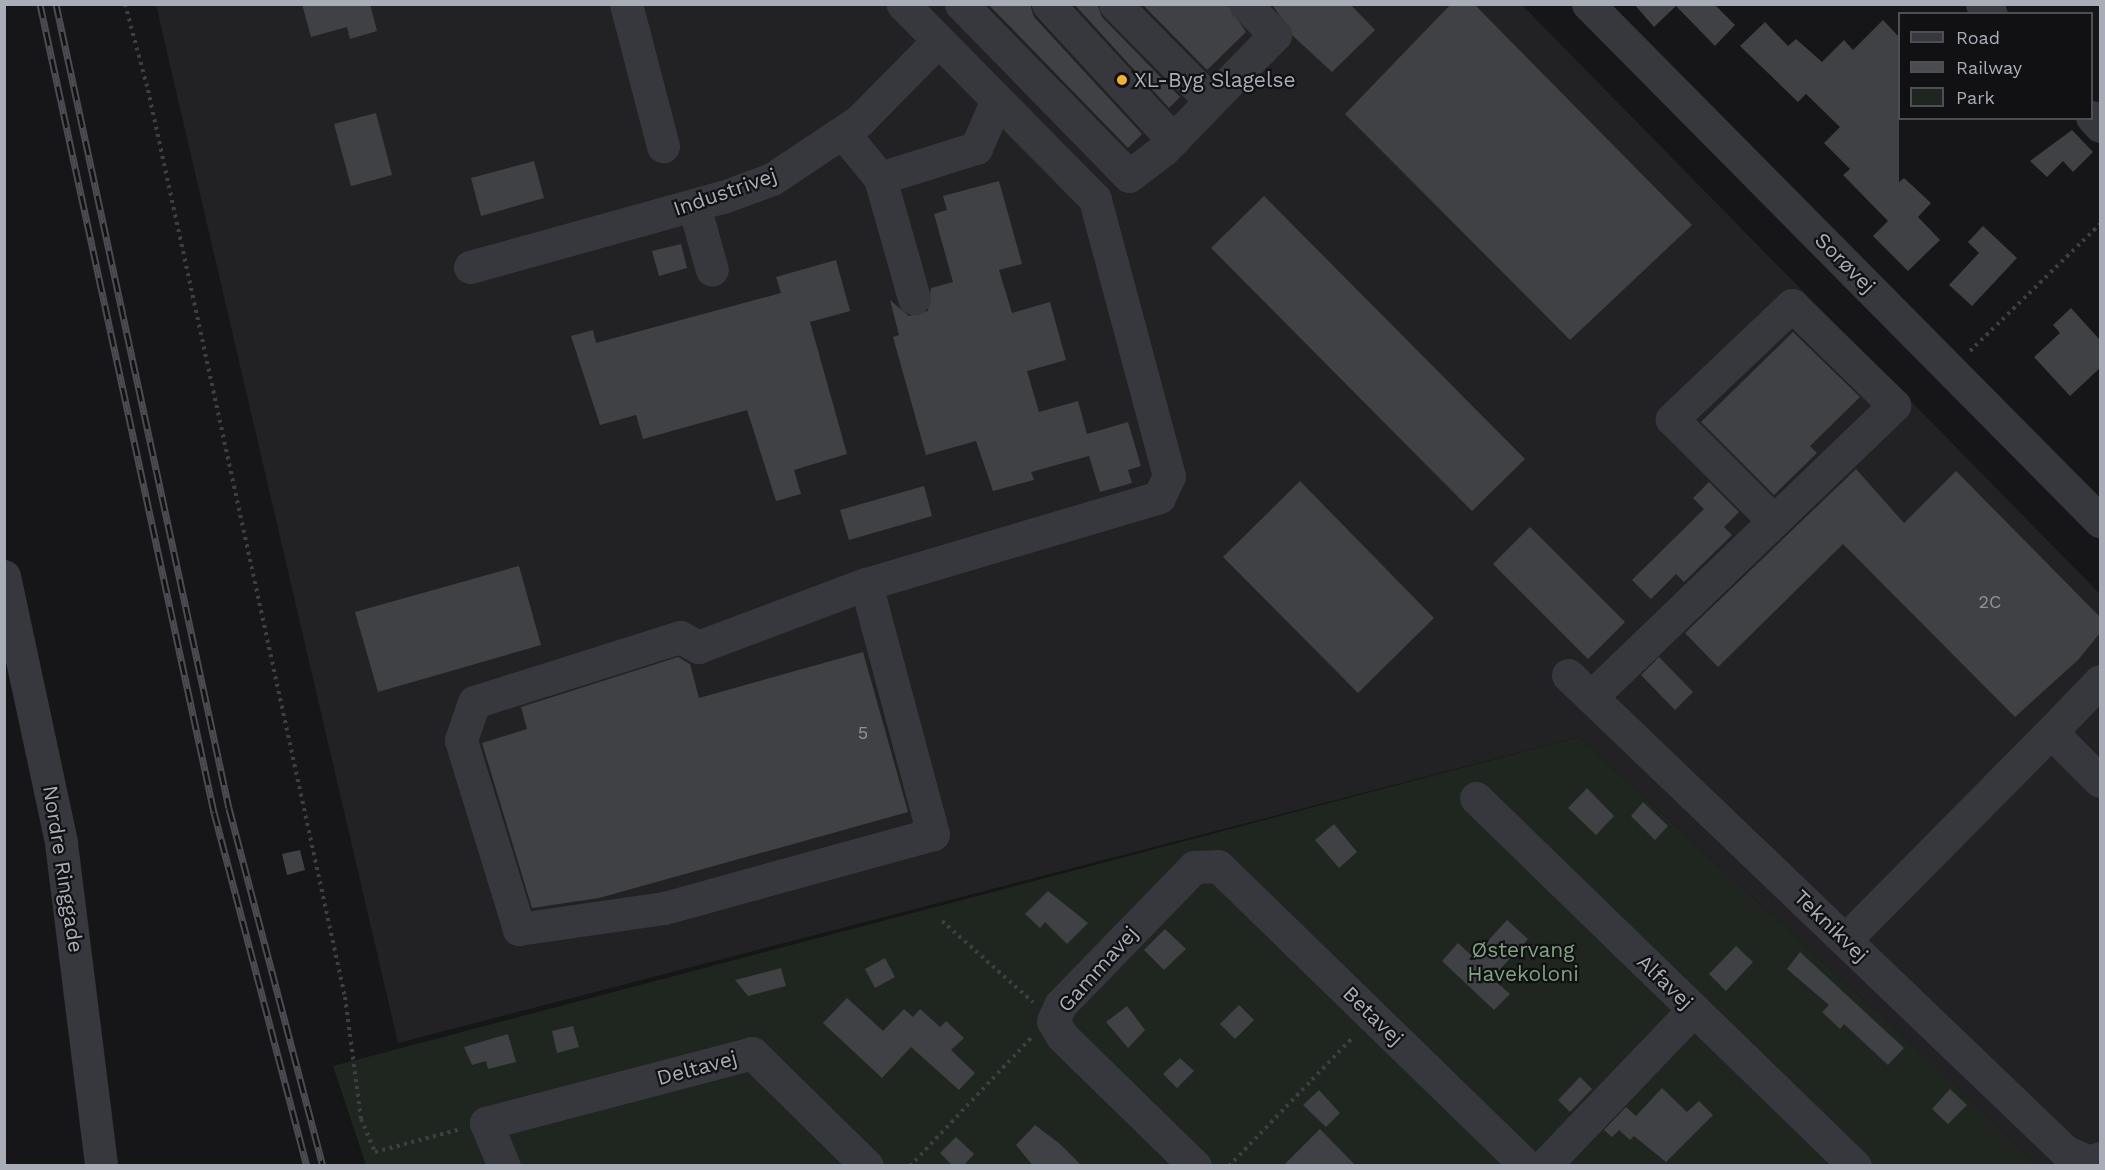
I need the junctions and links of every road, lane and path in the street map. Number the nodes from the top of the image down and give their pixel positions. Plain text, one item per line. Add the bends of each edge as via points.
1 (125, 4) edge
2 (626, 4) edge
3 (903, 4) edge
4 (961, 4) edge
5 (1047, 4) edge
6 (1115, 4) edge
7 (1245, 4) edge
8 (1588, 4) edge
9 (938, 41) junction
10 (997, 100) junction
11 (1211, 101) junction
12 (843, 133) junction
13 (1173, 140) junction
14 (663, 146) dead end
15 (880, 178) junction
16 (694, 206) junction
17 (2100, 224) edge
18 (470, 267) dead end
19 (712, 270) dead end
20 (914, 298) dead end
21 (1951, 370) junction
22 (1773, 520) junction
23 (2100, 521) edge
24 (4, 576) edge
25 (866, 584) junction
26 (2100, 681) edge
27 (2051, 732) junction
28 (2100, 781) edge
29 (1476, 798) dead end
30 (1218, 866) joint
31 (942, 921) dead end
32 (1845, 940) junction
33 (1694, 1009) junction
34 (1373, 1016) junction
35 (1053, 1021) junction
36 (486, 1123) junction
37 (2100, 1158) edge
38 (101, 1166) edge
39 (504, 1166) edge
40 (867, 1166) edge
41 (910, 1166) edge
42 (1196, 1166) edge
43 (1229, 1166) edge
44 (1527, 1166) edge
45 (1544, 1166) edge
46 (1855, 1166) edge

1 - 36 path via 148,90 345,997 368,1139 375,1152
2 - 14 street
3 - 9 street
4 - 13 street via 1130,176
5 - 13 street
6 - 11 street
7 - 11 street via 1275,35
8 - 21 street, Sorøvej
9 - 10 street
9 - 12 street, Industrivej
10 - 15 street via 976,148
10 - 25 street via 1095,199 1169,476 1159,497
11 - 13 street
12 - 15 street
12 - 16 street, Industrivej via 772,179
15 - 20 street
16 - 18 street, Industrivej
16 - 19 street
17 - 21 path
21 - 23 street, Sorøvej
22 - 22 street via 1894,405 1792,304 1672,419
22 - 32 street, Teknikvej via 1580,686
24 - 38 street, Nordre Ringgade via 61,843
25 - 25 street via 698,647 680,637 474,702 461,740 519,929 664,908 933,834
26 - 27 street
27 - 28 street
27 - 32 street
29 - 33 street, Alfavej
30 - 34 street, Betavej
30 - 35 street, Gammavej via 1194,867 1060,1005
31 - 35 path
32 - 37 street, Teknikvej via 2066,1152 2089,1162
33 - 45 street
33 - 46 street, Alfavej
34 - 43 path
34 - 44 street, Betavej
35 - 41 path
35 - 42 street, Gammavej via 1062,1036
36 - 39 street
36 - 40 street, Deltavej via 752,1053

